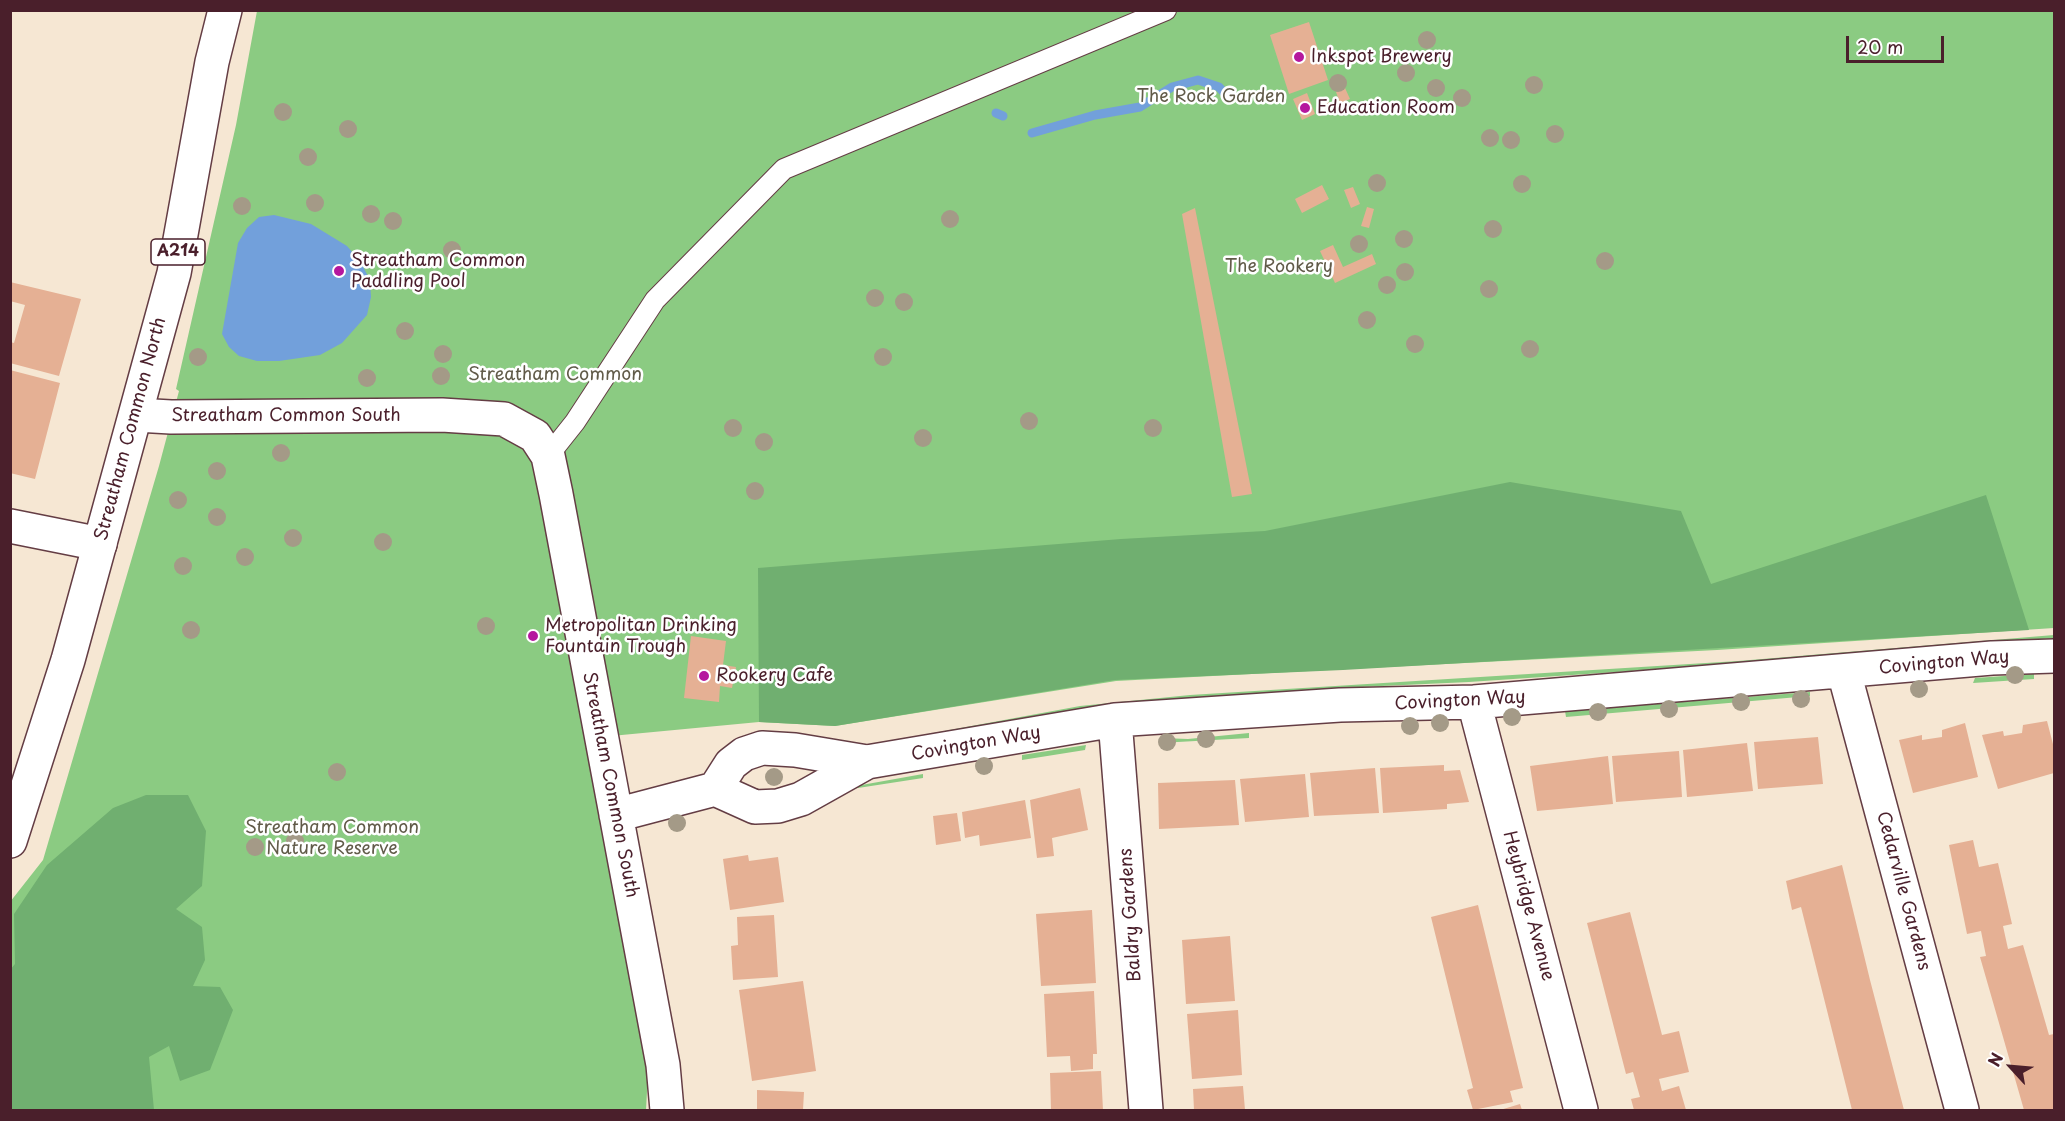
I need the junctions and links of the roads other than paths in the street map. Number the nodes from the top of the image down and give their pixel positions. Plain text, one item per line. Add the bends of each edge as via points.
1 (225, 10) edge
2 (1166, 10) edge
3 (136, 415) junction
4 (548, 456) junction
5 (10, 526) edge
6 (100, 544) junction
7 (2055, 656) edge
8 (1844, 672) junction
9 (1473, 702) junction
10 (1115, 720) junction
11 (867, 762) junction
12 (715, 789) junction
13 (616, 815) junction
14 (10, 841) edge
15 (666, 1110) edge
16 (1146, 1110) edge
17 (1581, 1110) edge
18 (1962, 1110) edge

1 - 3 street, Streatham Common North / A214 via 174,273
2 - 4 lane via 784,169 655,300
3 - 4 street, Streatham Common South via 441,415 504,419 535,436
3 - 6 street, Streatham Common North / A214
4 - 13 street, Streatham Common South
5 - 6 street
6 - 14 street, Streatham Common North / A214 via 68,660
7 - 8 street, Covington Way
8 - 9 street, Covington Way
8 - 18 street, Cedarville Gardens
9 - 10 street, Covington Way via 1340,705
9 - 17 street, Heybridge Avenue
10 - 11 street, Covington Way
10 - 16 street, Baldry Gardens
11 - 12 street, Covington Way via 801,799 778,806 755,807
11 - 12 street, Covington Way via 762,748 731,764
12 - 13 street
13 - 15 street, Streatham Common South via 663,1065

